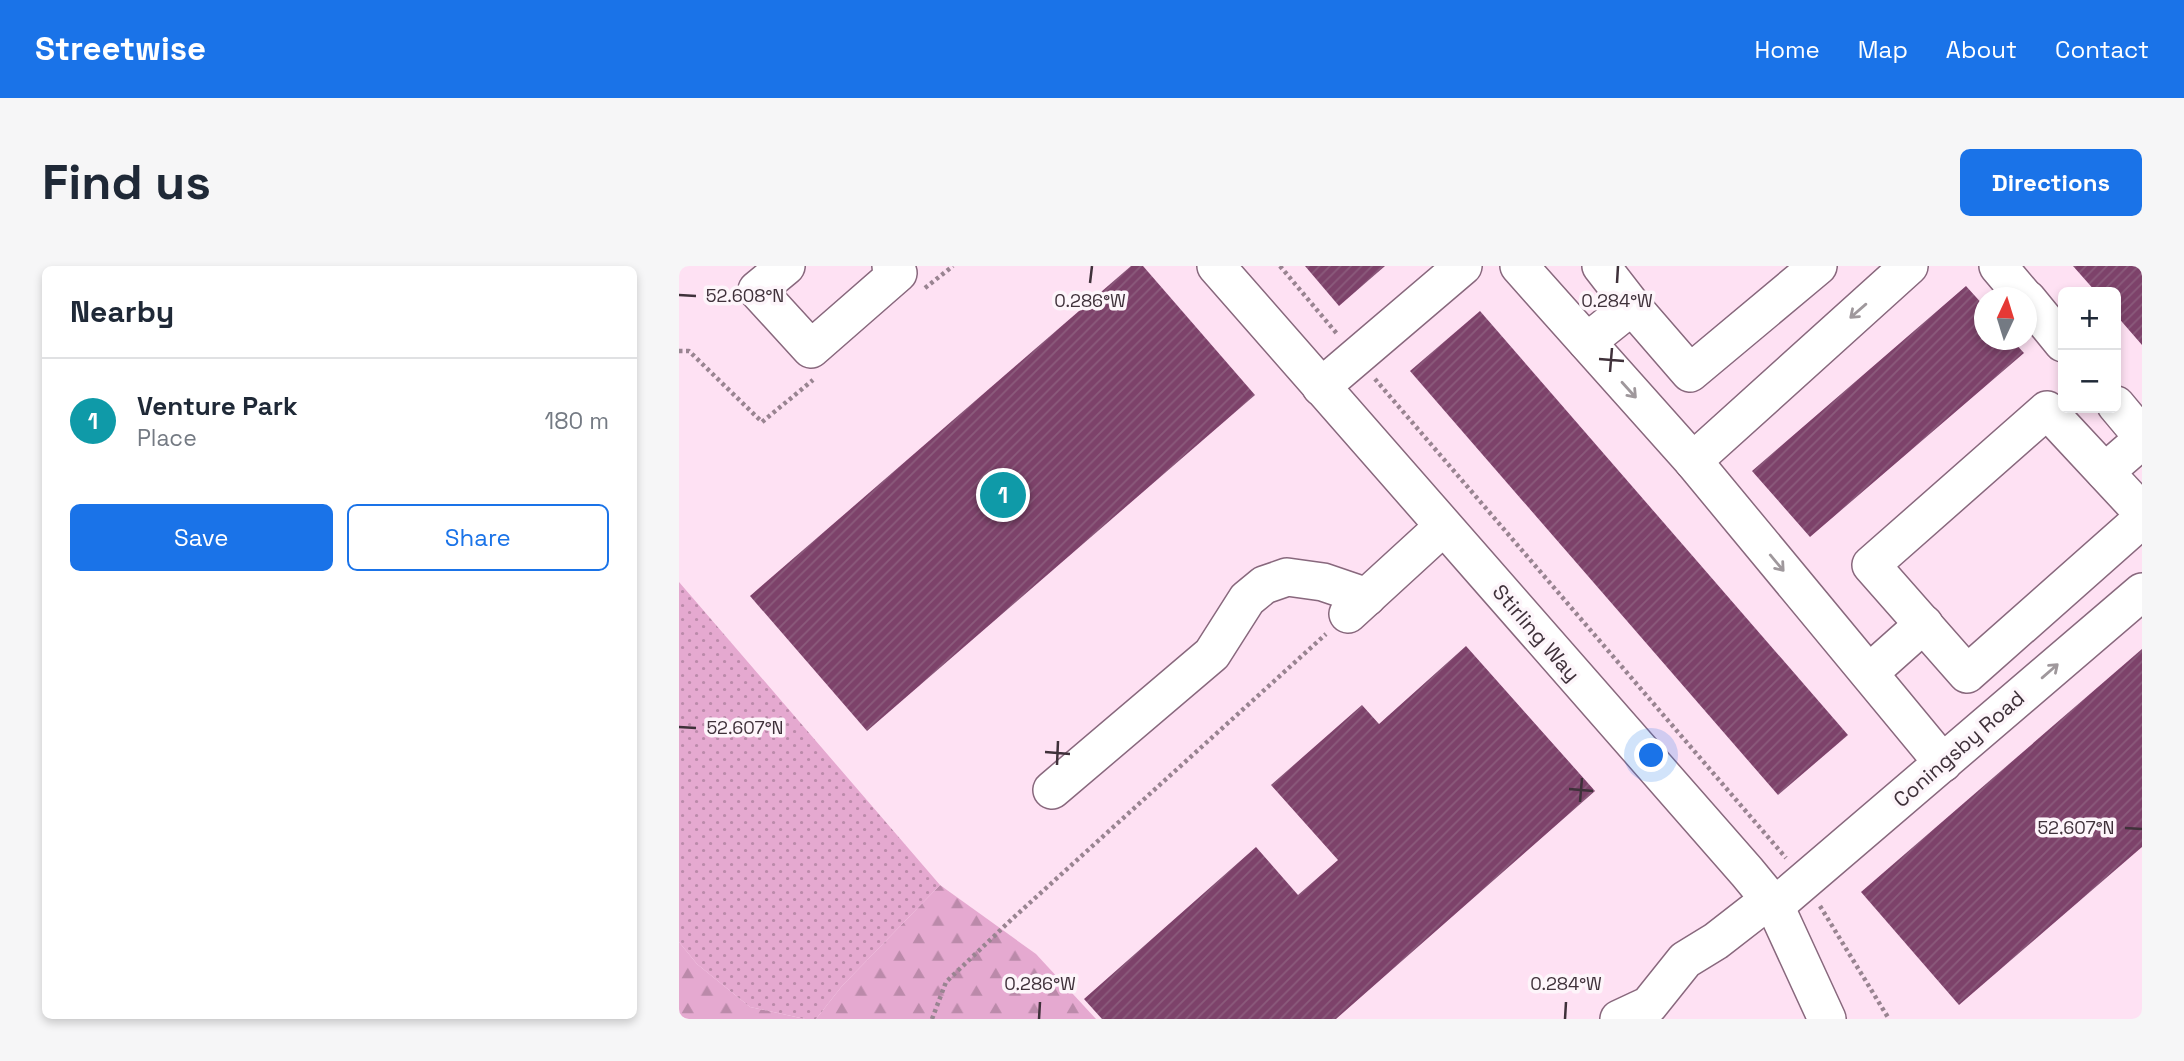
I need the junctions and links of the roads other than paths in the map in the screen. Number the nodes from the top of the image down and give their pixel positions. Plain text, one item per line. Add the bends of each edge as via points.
1 (786, 266) edge
2 (891, 266) edge
3 (1216, 266) edge
4 (1463, 266) edge
5 (1519, 266) edge
6 (1601, 266) edge
7 (1818, 266) edge
8 (1909, 266) edge
9 (1998, 266) edge
10 (2016, 287) edge
11 (1632, 306) junction
12 (2037, 311) edge
13 (2058, 337) edge
14 (1587, 342) junction
15 (1321, 387) junction
16 (2121, 411) edge
17 (2142, 438) edge
18 (1693, 461) junction
19 (2105, 472) junction
20 (2142, 512) edge
21 (2142, 519) edge
22 (1443, 527) junction
23 (2142, 592) edge
24 (1924, 624) junction
25 (1869, 673) junction
26 (1943, 763) junction
27 (1052, 790) dead end
28 (1772, 903) junction
29 (1619, 1019) edge
30 (1827, 1019) edge

1 - 2 street via 757,290 811,349 898,273
3 - 15 street, Stirling Way
4 - 15 street
5 - 14 street
6 - 11 street
7 - 11 street via 1690,373
8 -> 18 street
9 - 10 street
11 - 14 street
12 - 13 street
14 -> 18 street
15 - 22 street, Stirling Way
16 - 17 street
17 - 19 street
18 -> 25 street
19 - 20 street
19 - 24 street via 2047,410 1871,565
21 - 24 street via 1967,674
22 - 27 street via 1357,606 1323,582 1287,577 1264,585 1247,599 1212,654
22 - 28 street, Stirling Way
26 -> 23 street, Coningsby Road
24 - 25 street
25 - 26 street
26 - 28 street, Coningsby Road
28 - 29 street, Coningsby Road via 1685,960 1649,1006
28 - 30 street, Stirling Way

